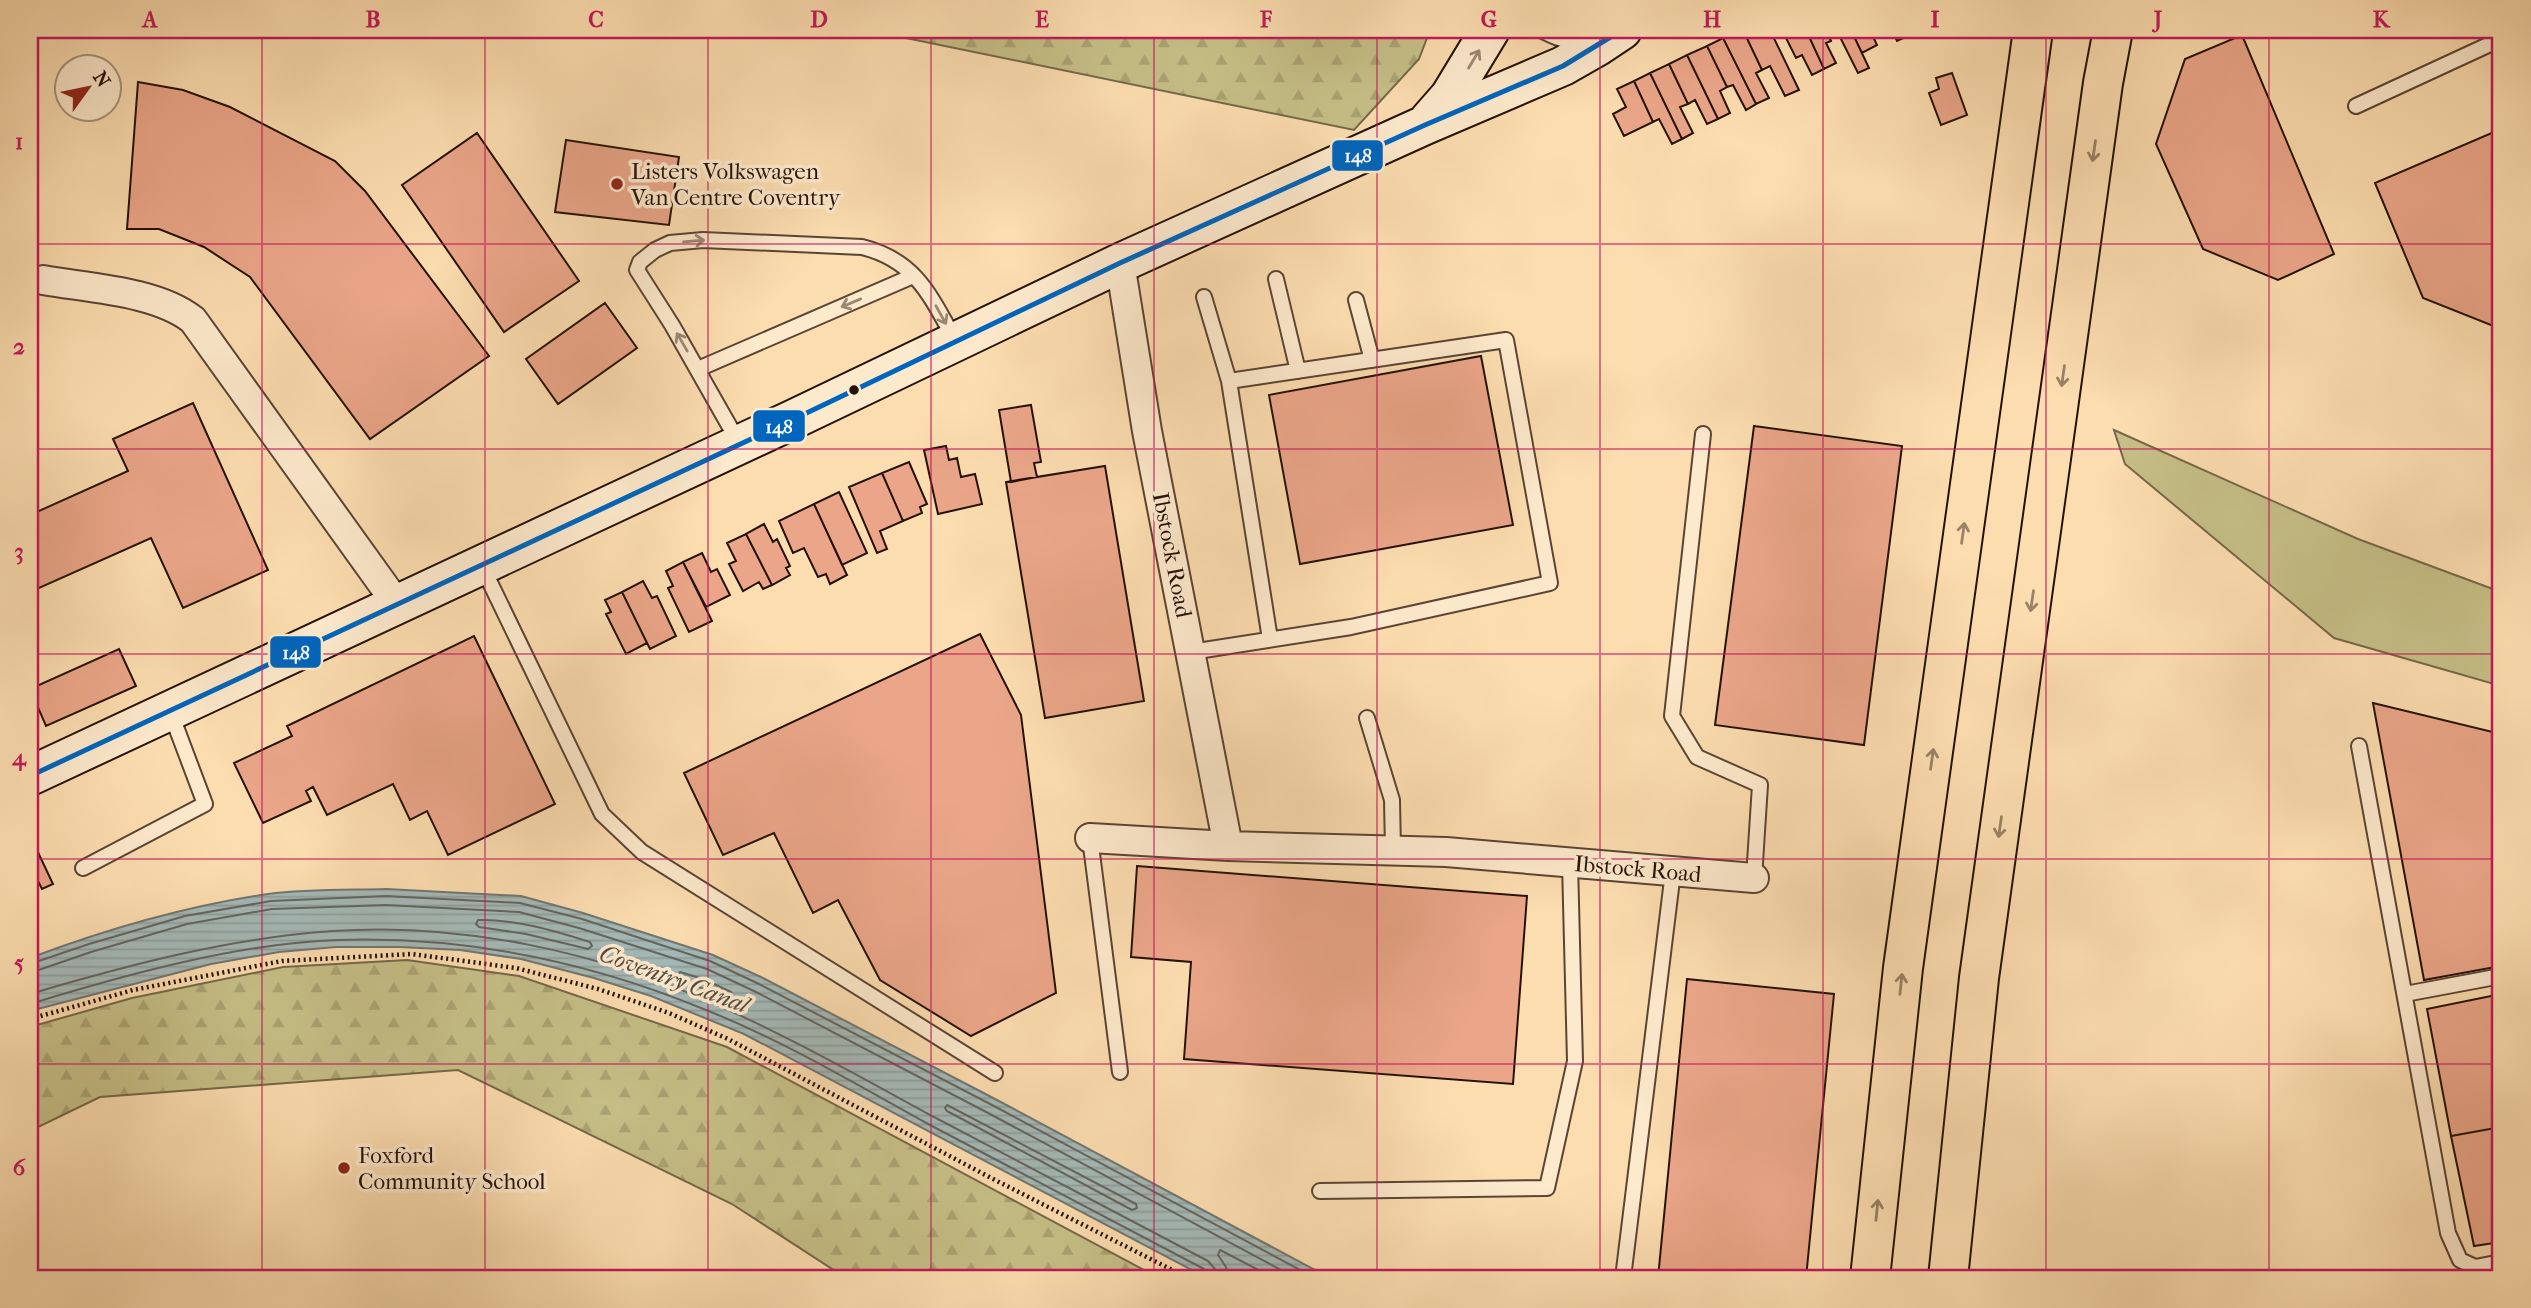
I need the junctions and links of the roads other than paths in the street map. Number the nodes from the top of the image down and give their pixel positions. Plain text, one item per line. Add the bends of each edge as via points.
1 (1490, 30) edge
2 (1541, 30) edge
3 (1616, 30) edge
4 (1622, 30) edge
5 (2033, 30) edge
6 (2113, 30) edge
7 (2501, 39) edge
8 (2356, 106) dead end
9 (1425, 125) junction
10 (1120, 263) junction
11 (913, 276) junction
12 (1276, 279) dead end
13 (43, 280) dead end
14 (1204, 297) dead end
15 (1356, 300) dead end
16 (956, 342) junction
17 (1372, 360) junction
18 (698, 369) junction
19 (1298, 371) junction
20 (1229, 381) junction
21 (1703, 434) dead end
22 (740, 444) junction
23 (482, 565) junction
24 (397, 604) junction
25 (1270, 639) junction
26 (1191, 652) junction
27 (170, 710) junction
28 (1367, 718) dead end
29 (2359, 746) dead end
30 (30, 776) edge
31 (1090, 838) joint
32 (1228, 846) junction
33 (1394, 851) junction
34 (1570, 863) junction
35 (83, 869) dead end
36 (1673, 872) junction
37 (1754, 878) joint
38 (2501, 976) edge
39 (2405, 994) junction
40 (1120, 1072) dead end
41 (995, 1073) dead end
42 (1320, 1191) dead end
43 (2501, 1262) edge
44 (1623, 1278) edge
45 (1870, 1278) edge
46 (1948, 1278) edge

9 -> 1 main road via 1450,96
2 - 3 lane via 1573,42
4 - 9 main road via 1563,66
45 -> 5 highway via 1903,968
6 -> 46 highway via 1979,978
7 - 8 lane
9 - 10 main road
10 - 16 main road
10 - 26 street, Ibstock Road via 1147,431
11 -> 16 lane via 928,292
11 -> 18 lane
18 -> 11 lane via 637,270 640,262 670,243 703,240 862,247 900,262
12 - 19 lane
13 - 24 street via 147,298 178,308 193,320
14 - 20 lane
15 - 17 lane
16 - 22 main road
17 - 19 lane
17 - 25 lane via 1506,340 1550,583 1351,627
18 - 22 lane
19 - 20 lane
20 - 25 lane
21 - 37 lane via 1672,716 1697,757 1760,785
22 - 23 main road
23 - 24 main road
23 - 41 lane via 602,814 642,852
24 - 27 main road
25 - 26 lane
26 - 32 street, Ibstock Road
27 - 30 main road
27 - 35 lane via 205,804
28 - 33 lane via 1392,800
29 - 39 lane
31 - 32 street, Ibstock Road
31 - 40 lane
32 - 33 street, Ibstock Road
33 - 34 street, Ibstock Road
34 - 36 street, Ibstock Road
34 - 42 lane via 1575,1061 1548,1188
36 - 37 street, Ibstock Road
36 - 44 lane
38 - 39 lane
39 - 43 lane via 2454,1250 2460,1260 2475,1267

